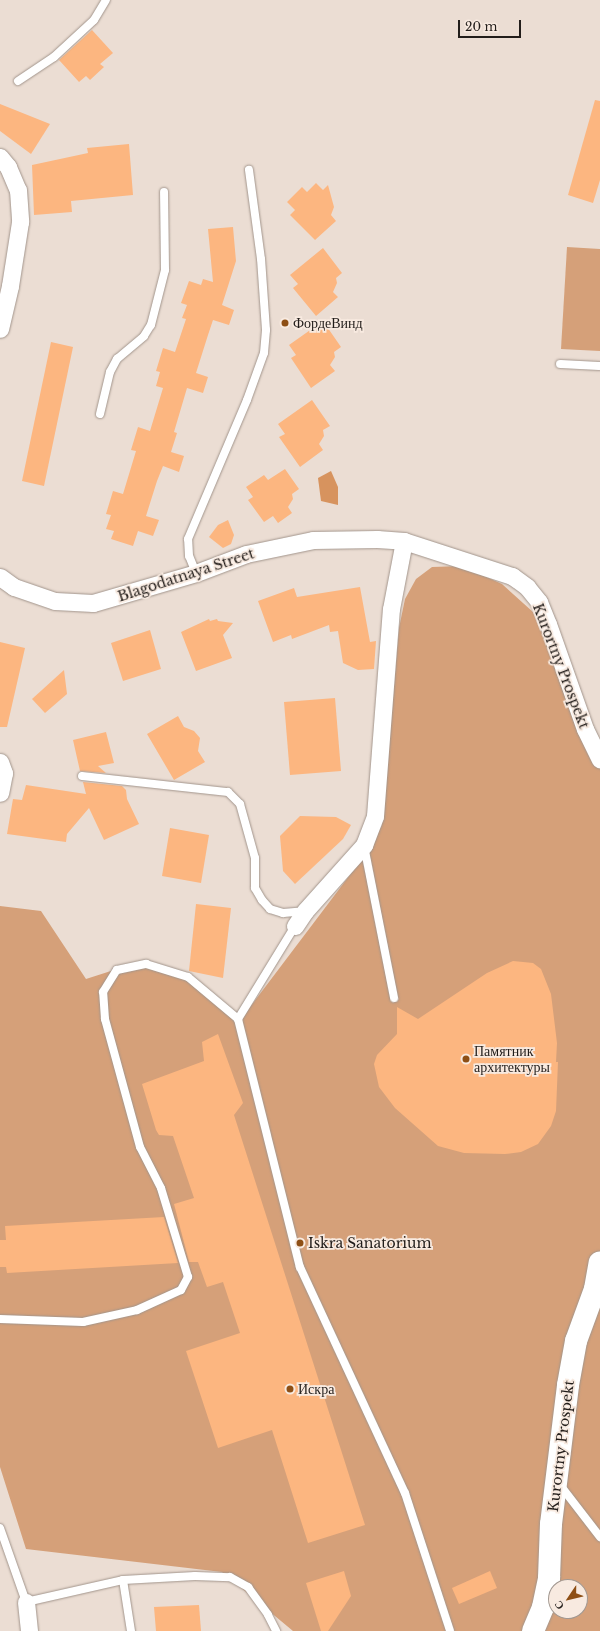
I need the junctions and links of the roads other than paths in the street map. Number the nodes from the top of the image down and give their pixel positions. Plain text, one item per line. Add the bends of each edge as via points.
1 (106, 0) edge
2 (18, 81) dead end
3 (0, 157) edge
4 (249, 170) dead end
5 (164, 192) dead end
6 (0, 329) edge
7 (560, 364) dead end
8 (600, 366) edge
9 (100, 414) dead end
10 (377, 539) joint
11 (404, 541) junction
12 (196, 573) junction
13 (0, 577) edge
14 (600, 760) edge
15 (0, 762) edge
16 (82, 776) dead end
17 (0, 793) edge
18 (364, 845) junction
19 (305, 911) junction
20 (295, 926) joint
21 (394, 998) dead end
22 (238, 1019) junction
23 (600, 1262) edge
24 (0, 1319) edge
25 (556, 1480) junction
26 (0, 1528) edge
27 (600, 1536) edge
28 (123, 1580) junction
29 (26, 1602) junction
30 (29, 1631) edge
31 (131, 1631) edge
32 (276, 1631) edge
33 (450, 1631) edge
34 (533, 1631) edge

1 - 2 lane via 94,20 54,57
3 - 6 street via 18,190 20,222
4 - 12 lane via 261,259 266,330 264,353 247,400 188,539 189,556
5 - 9 lane via 165,270 151,325 144,336 117,359 110,372
7 - 8 lane
10 - 11 street, Kurortny Prospekt
10 - 12 street, Blagodatnaya Street via 313,540 246,554
11 - 14 street, Kurortny Prospekt via 512,576 527,587 538,602 548,624 585,728
11 - 18 street via 391,608 375,816
12 - 13 street, Blagodatnaya Street via 93,603 55,601 14,587
15 - 17 street via 4,773
16 - 19 lane via 228,792 240,804 254,858 255,888 262,900 270,909 283,913
18 - 19 street
18 - 21 lane
19 - 20 street
20 - 22 lane
22 - 24 lane via 188,977 146,964 117,970 102,992 105,1019 140,1147 161,1188 188,1277 181,1290 137,1310 83,1322
22 - 33 lane via 300,1266 405,1493
23 - 25 street, Kurortny Prospekt via 595,1289 576,1341
25 - 27 lane
25 - 34 street, Kurortny Prospekt via 551,1524 550,1578 543,1607
26 - 29 lane
28 - 29 lane
28 - 31 lane
28 - 32 lane via 230,1577 248,1587
29 - 30 street

